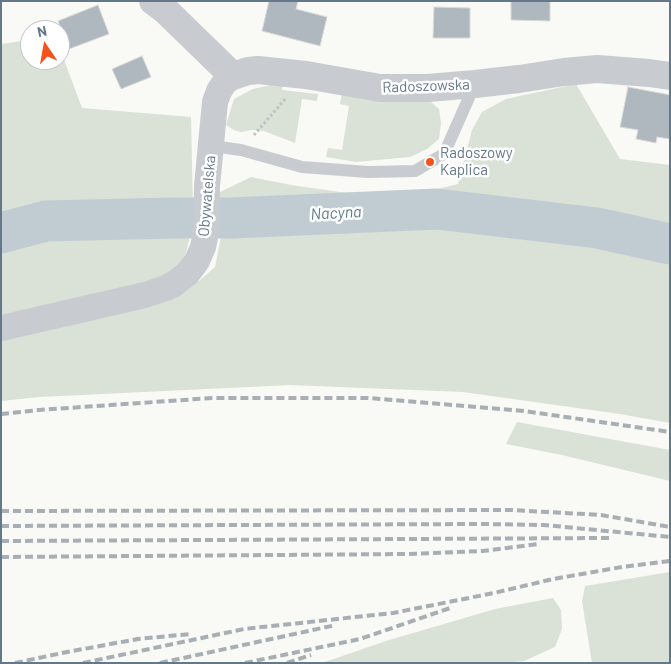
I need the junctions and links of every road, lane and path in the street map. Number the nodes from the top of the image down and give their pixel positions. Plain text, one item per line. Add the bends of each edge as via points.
1 (153, 1) edge
2 (306, 75) junction
3 (233, 76) junction
4 (670, 76) edge
5 (475, 84) junction
6 (212, 146) junction
7 (241, 150) junction
8 (1, 328) edge

1 - 3 street
2 - 3 street, Radoszowska via 258,70
2 - 5 street, Radoszowska via 380,88
2 - 7 path
3 - 6 street, Obywatelska via 225,82 215,102
4 - 5 street, Radoszowska via 597,69
5 - 7 lane via 444,154 416,171 368,172 302,166
6 - 7 lane
6 - 8 street, Obywatelska via 206,233 197,261 188,273 166,288 134,298

